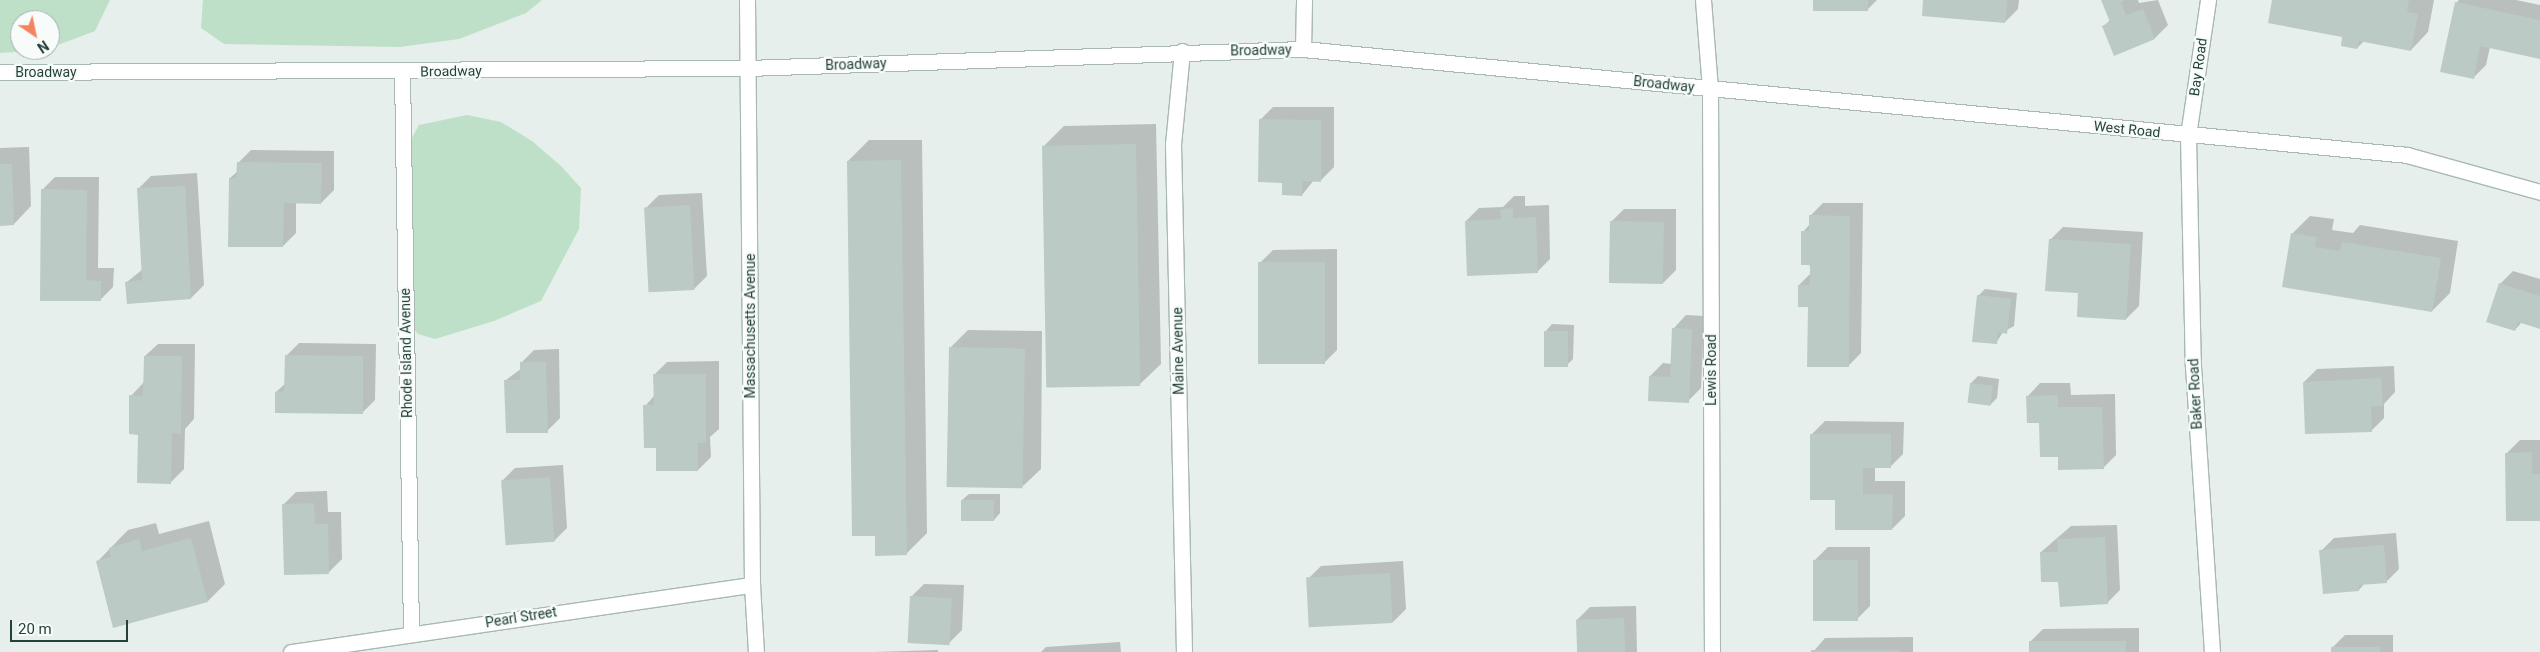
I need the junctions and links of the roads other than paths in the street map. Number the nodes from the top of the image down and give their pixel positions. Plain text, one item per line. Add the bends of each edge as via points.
1 (746, 0) edge
2 (1304, 0) edge
3 (1703, 0) edge
4 (2208, 0) edge
5 (1303, 49) junction
6 (1182, 51) junction
7 (747, 68) junction
8 (0, 72) edge
9 (402, 72) junction
10 (1710, 88) junction
11 (2188, 135) junction
12 (2540, 192) edge
13 (752, 584) junction
14 (411, 634) junction
15 (291, 652) edge
16 (756, 652) edge
17 (1184, 652) edge
18 (1712, 652) edge
19 (2212, 652) edge

1 - 7 street, Massachusetts Avenue
2 - 5 street
3 - 10 street, Lewis Road
4 - 11 street, Bay Road
5 - 6 street, Broadway
5 - 10 street, Broadway
6 - 7 street, Broadway
6 - 17 street, Maine Avenue via 1173,144
7 - 9 street, Broadway
7 - 13 street, Massachusetts Avenue
8 - 9 street, Broadway
9 - 14 street, Rhode Island Avenue
10 - 11 street, West Road
10 - 18 street, Lewis Road
11 - 12 street, West Road via 2407,155
11 - 19 street, Baker Road via 2193,366
13 - 14 street, Pearl Street
13 - 16 street, Massachusetts Avenue
14 - 15 street, Pearl Street

